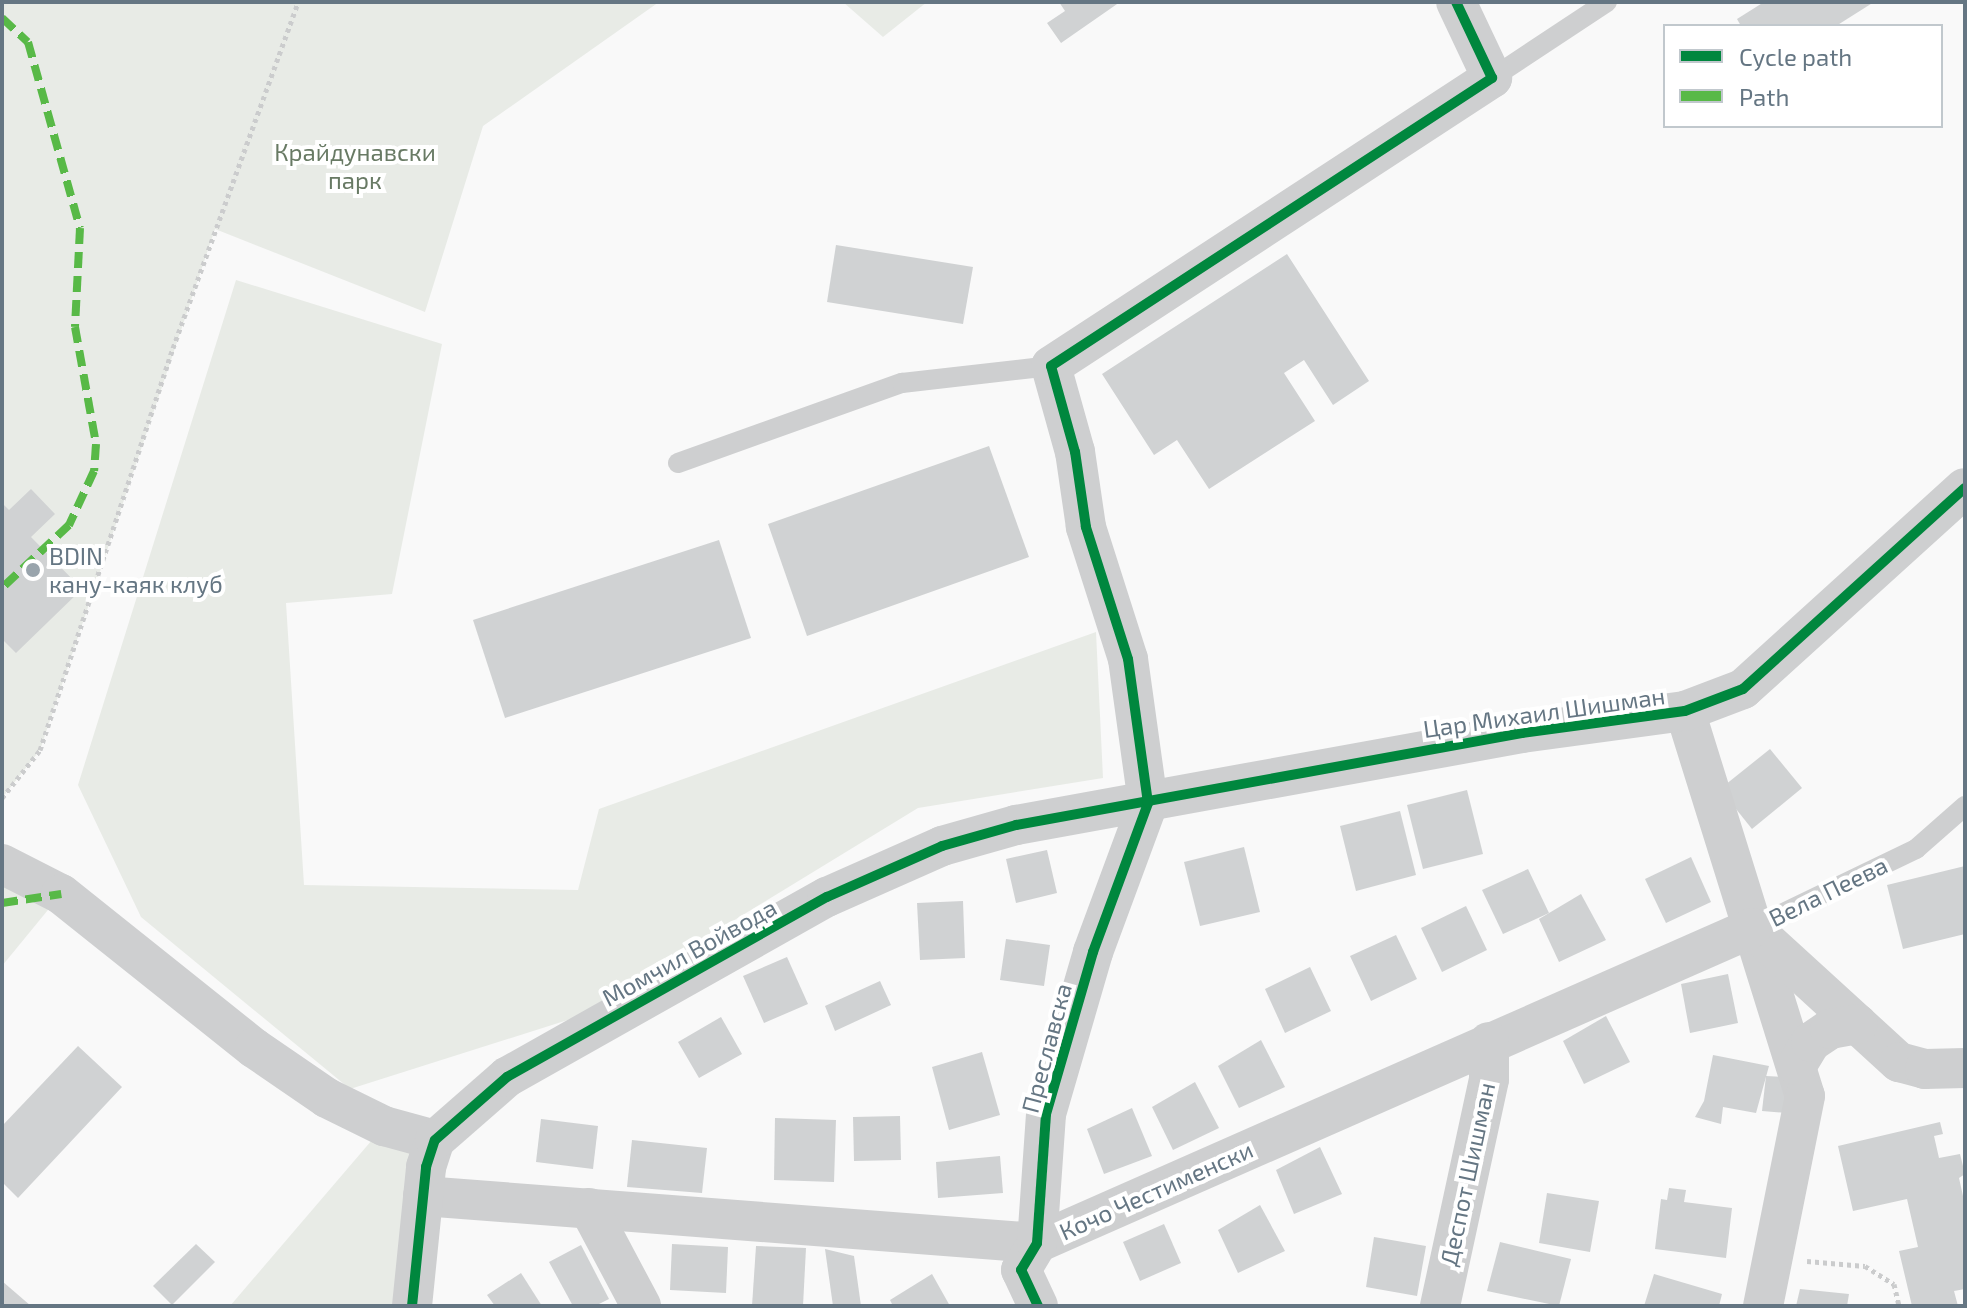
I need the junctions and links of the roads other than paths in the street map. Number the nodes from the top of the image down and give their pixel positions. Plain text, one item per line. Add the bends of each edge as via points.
1 (1456, 2) edge
2 (1607, 2) edge
3 (1492, 78) junction
4 (1051, 366) junction
5 (678, 463) dead end
6 (1965, 488) edge
7 (1685, 711) junction
8 (1148, 803) junction
9 (1965, 806) edge
10 (2, 864) edge
11 (1752, 928) junction
12 (1858, 1024) junction
13 (1489, 1042) junction
14 (1797, 1065) junction
15 (1965, 1068) edge
16 (435, 1140) junction
17 (423, 1196) junction
18 (589, 1208) junction
19 (1037, 1243) junction
20 (412, 1306) edge
21 (641, 1306) edge
22 (1038, 1306) edge
23 (1440, 1306) edge
24 (1763, 1306) edge

1 - 3 street
2 - 3 lane
3 - 4 street
4 - 5 lane via 902,383
4 - 8 street via 1075,452 1086,527 1128,659
6 - 7 street, Цар Михаил Шишман via 1743,689
7 - 8 street, Цар Михаил Шишман via 1430,749
7 - 11 street
8 - 16 street, Момчил Войвода via 1016,825 942,846 827,897 507,1077
8 - 19 street, Преславска via 1093,952 1046,1114
9 - 11 lane, Вела Пеева via 1916,849
10 - 16 street via 61,894 254,1048 327,1098 384,1126
11 - 12 street
11 - 13 street, Кочо Честименски
11 - 14 street, Вела Пеева
12 - 14 street via 1830,1029 1811,1042
12 - 15 street via 1899,1062 1925,1069
13 - 19 street, Кочо Честименски
13 - 23 street, Деспот Шишман via 1489,1079
14 - 24 street, Вела Пеева via 1805,1096
16 - 17 street
17 - 18 street, Кочо Честименски
17 - 20 street
18 - 19 street, Кочо Честименски
18 - 21 street
19 - 22 street, Преславска via 1021,1270

